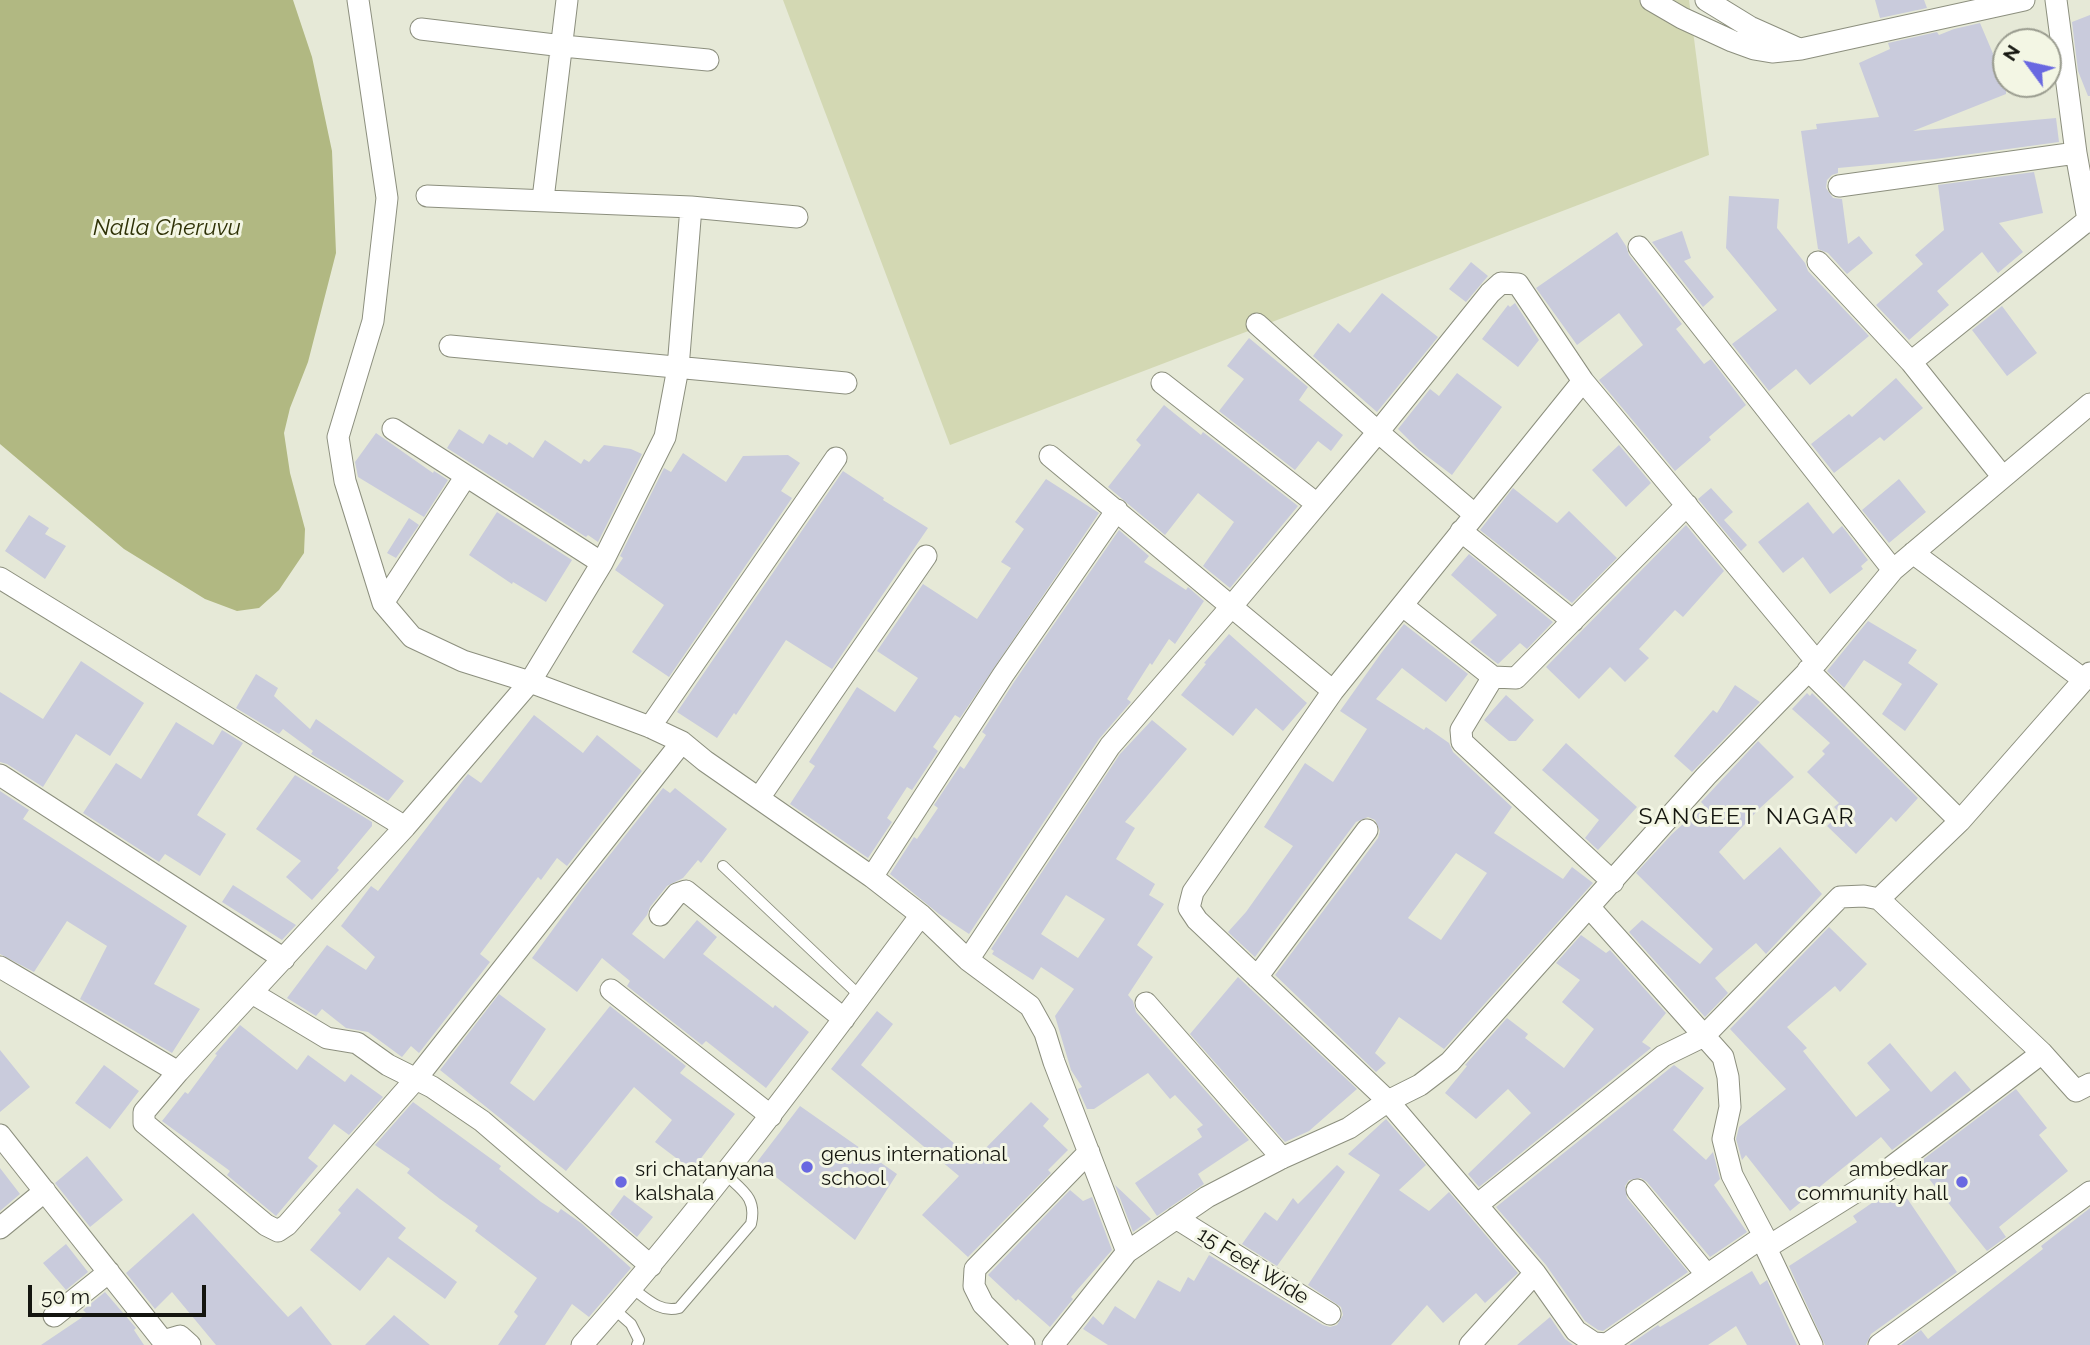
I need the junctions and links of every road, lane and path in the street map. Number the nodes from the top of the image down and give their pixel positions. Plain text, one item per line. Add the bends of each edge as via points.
1 (358, 0) edge
2 (567, 0) edge
3 (1651, 0) edge
4 (1706, 0) edge
5 (2024, 0) edge
6 (2056, 0) edge
7 (421, 29) dead end
8 (563, 46) junction
9 (1801, 49) junction
10 (708, 60) dead end
11 (2081, 117) edge
12 (2076, 153) junction
13 (1839, 186) dead end
14 (427, 196) dead end
15 (543, 199) junction
16 (691, 207) junction
17 (797, 217) dead end
18 (2089, 221) edge
19 (1639, 247) dead end
20 (1818, 262) dead end
21 (1257, 324) dead end
22 (450, 346) dead end
23 (1910, 362) junction
24 (678, 368) junction
25 (1583, 381) junction
26 (846, 383) dead end
27 (1162, 383) dead end
28 (2090, 404) edge
29 (393, 429) dead end
30 (1378, 432) junction
31 (1050, 456) dead end
32 (836, 458) dead end
33 (466, 476) junction
34 (2002, 476) junction
35 (1317, 504) junction
36 (1687, 505) junction
37 (1117, 510) junction
38 (1474, 514) junction
39 (1461, 531) junction
40 (1913, 553) junction
41 (926, 556) dead end
42 (602, 562) junction
43 (1893, 570) junction
44 (0, 578) edge
45 (383, 603) junction
46 (1403, 606) junction
47 (1231, 607) junction
48 (1573, 621) junction
49 (1813, 666) junction
50 (2087, 676) edge
51 (1493, 677) junction
52 (530, 682) junction
53 (1333, 691) junction
54 (650, 727) junction
55 (682, 742) junction
56 (0, 775) edge
57 (759, 798) junction
58 (1960, 821) junction
59 (405, 827) junction
60 (1367, 830) dead end
61 (723, 866) dead end
62 (873, 877) junction
63 (1613, 882) junction
64 (1879, 898) junction
65 (1590, 908) junction
66 (660, 915) dead end
67 (921, 915) junction
68 (284, 959) junction
69 (968, 960) junction
70 (0, 967) edge
71 (1257, 977) junction
72 (611, 990) dead end
73 (253, 993) junction
74 (860, 996) junction
75 (1146, 1003) dead end
76 (844, 1019) junction
77 (1704, 1036) junction
78 (2042, 1053) junction
79 (178, 1072) junction
80 (415, 1080) junction
81 (2085, 1094) edge
82 (1388, 1101) junction
83 (772, 1116) junction
84 (0, 1135) edge
85 (1089, 1152) junction
86 (1282, 1158) junction
87 (725, 1174) junction
88 (1637, 1190) dead end
89 (45, 1191) junction
90 (2090, 1192) edge
91 (1477, 1205) junction
92 (1176, 1218) junction
93 (0, 1228) edge
94 (1765, 1242) junction
95 (1127, 1252) junction
96 (651, 1266) junction
97 (109, 1272) junction
98 (1535, 1273) junction
99 (1707, 1275) junction
100 (632, 1288) junction
101 (614, 1309) junction
102 (1330, 1314) dead end
103 (54, 1316) dead end
104 (161, 1343) edge
105 (190, 1345) edge
106 (582, 1345) edge
107 (637, 1345) edge
108 (1024, 1345) edge
109 (1053, 1345) edge
110 (1470, 1345) edge
111 (1812, 1345) edge
112 (1880, 1345) edge

1 - 45 street via 387,198 373,321 338,437 345,481
2 - 8 street
3 - 9 street via 1754,49
4 - 9 street via 1750,27
5 - 9 street
6 - 11 street
7 - 8 street
8 - 10 street
8 - 15 street
11 - 12 street
12 - 13 street
12 - 18 street
14 - 15 street
15 - 16 street
16 - 17 street
16 - 24 street
18 - 23 street
19 - 43 street
20 - 23 street
21 - 30 street
22 - 24 street
23 - 34 street
24 - 26 street
24 - 42 street via 665,437
25 - 30 street via 1518,284 1501,283
25 - 36 street
25 - 38 street
27 - 35 street
28 - 34 street
29 - 33 street
30 - 35 street
30 - 38 street
31 - 37 street
32 - 54 street
33 - 42 street
33 - 45 street
34 - 40 street
35 - 47 street
36 - 48 street
36 - 49 street
37 - 47 street
37 - 62 street via 1003,675
38 - 39 street
39 - 46 street
39 - 48 street
40 - 43 street
40 - 50 street
41 - 57 street
42 - 52 street
43 - 49 street
44 - 59 street
45 - 52 street via 412,637 463,661
46 - 51 street
46 - 53 street
47 - 53 street
47 - 69 street via 1110,746
48 - 51 street via 1516,678
49 - 58 street
49 - 63 street via 1706,776
50 - 58 street
51 - 63 street via 1461,730 1462,742
52 - 54 street
52 - 59 street
53 - 71 street via 1193,892 1189,908 1197,919
54 - 55 street
55 - 57 street
55 - 80 street
56 - 68 street
57 - 62 street
58 - 64 street
59 - 68 street
60 - 71 street
61 - 74 lane
62 - 67 street
63 - 65 street
64 - 77 street via 1840,897
64 - 78 street
65 - 77 street
65 - 82 street via 1450,1062
66 - 76 street via 677,894 686,891
67 - 69 street
67 - 74 street
68 - 73 street
69 - 85 street via 1030,1006 1045,1032
70 - 79 street
71 - 82 street
72 - 83 street
73 - 79 street
73 - 80 street via 327,1038 357,1043
74 - 76 street
75 - 86 street
76 - 83 street
77 - 91 street via 1663,1056
77 - 94 street via 1723,1058 1728,1077 1730,1107 1723,1139 1732,1175
78 - 81 street
78 - 94 street via 1873,1181
79 - 80 street via 144,1112 144,1123 278,1231
80 - 96 street via 482,1121
82 - 86 street via 1349,1128
82 - 91 street
83 - 87 street
84 - 89 street
85 - 95 street
85 - 108 street via 975,1269 974,1286 983,1304
86 - 92 street
87 - 96 street
87 - 100 lane via 751,1200 751,1224 679,1308 659,1308
88 - 99 street
89 - 93 street
89 - 97 street
90 - 112 street
91 - 98 street
92 - 95 street
92 - 102 street, 15 Feet Wide
94 - 99 street
94 - 111 street
95 - 109 street
96 - 100 street
97 - 103 street
97 - 104 street
98 - 99 street via 1576,1331 1594,1343 1607,1344
98 - 110 street
100 - 101 street
101 - 106 street
101 - 107 lane via 631,1324
104 - 105 street via 180,1336

